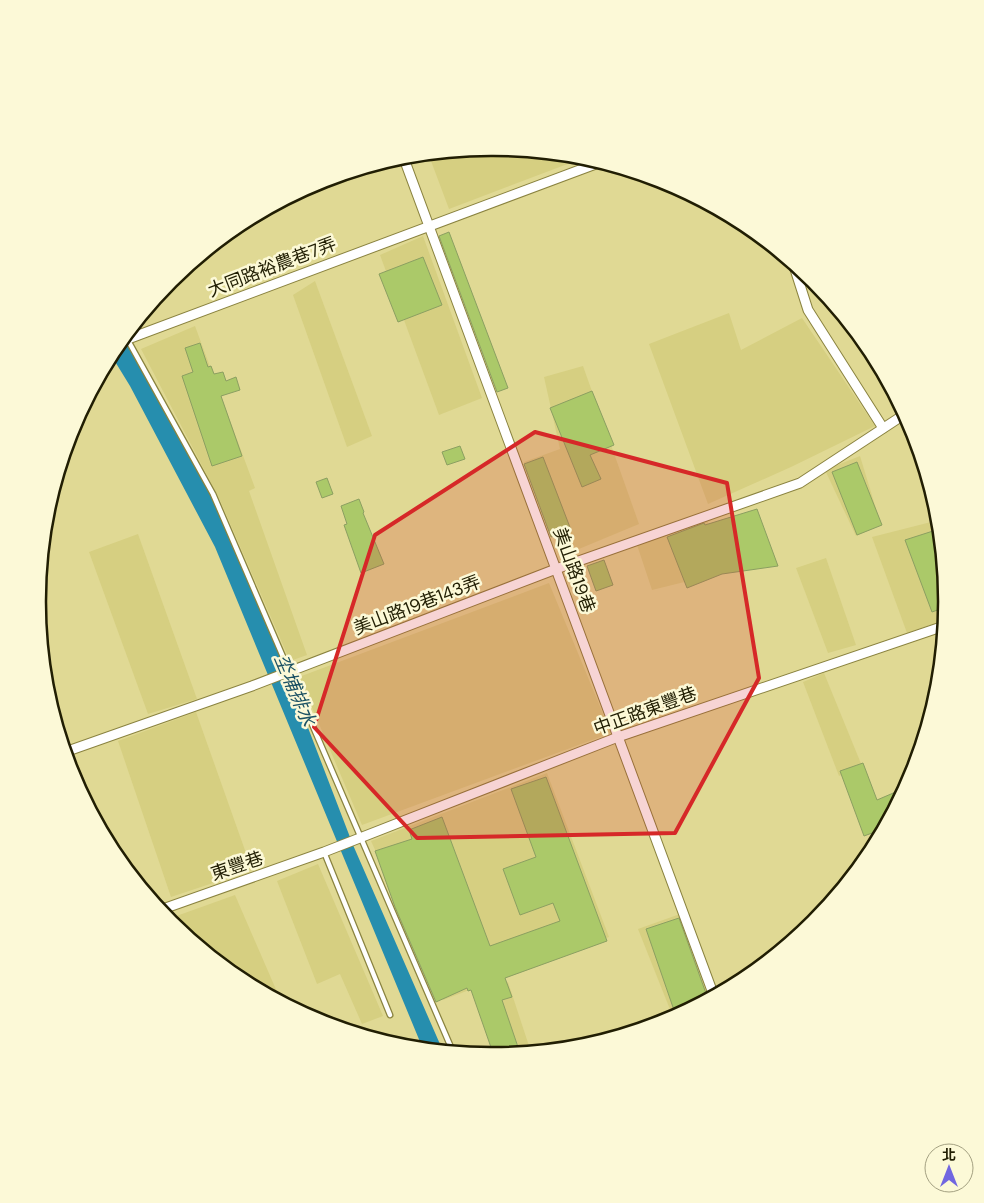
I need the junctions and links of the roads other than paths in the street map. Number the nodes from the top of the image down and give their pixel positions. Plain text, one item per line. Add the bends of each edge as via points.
1 (406, 164) edge
2 (589, 166) edge
3 (427, 226) junction
4 (796, 276) edge
5 (135, 334) edge
6 (128, 345) edge
7 (898, 418) edge
8 (883, 428) junction
9 (556, 569) junction
10 (937, 628) edge
11 (290, 672) junction
12 (618, 737) junction
13 (72, 750) edge
14 (360, 837) junction
15 (324, 852) junction
16 (168, 907) edge
17 (712, 990) edge
18 (390, 1016) dead end
19 (450, 1045) edge

1 - 3 street, 美山路19巷
2 - 3 street, 大同路裕農巷7弄
3 - 5 street, 大同路裕農巷7弄
3 - 9 street, 美山路19巷
4 - 8 street via 808,310
6 - 11 lane via 213,494
7 - 8 street
8 - 9 street via 800,483
9 - 11 street, 美山路19巷143弄
9 - 12 street, 美山路19巷
10 - 12 street, 中正路東豐巷
11 - 13 street, 美山路19巷143弄
11 - 14 lane
12 - 14 street, 中正路東豐巷
12 - 17 street, 美山路19巷
14 - 15 street, 中正路東豐巷
14 - 19 lane
15 - 16 street, 東豐巷
15 - 18 lane

